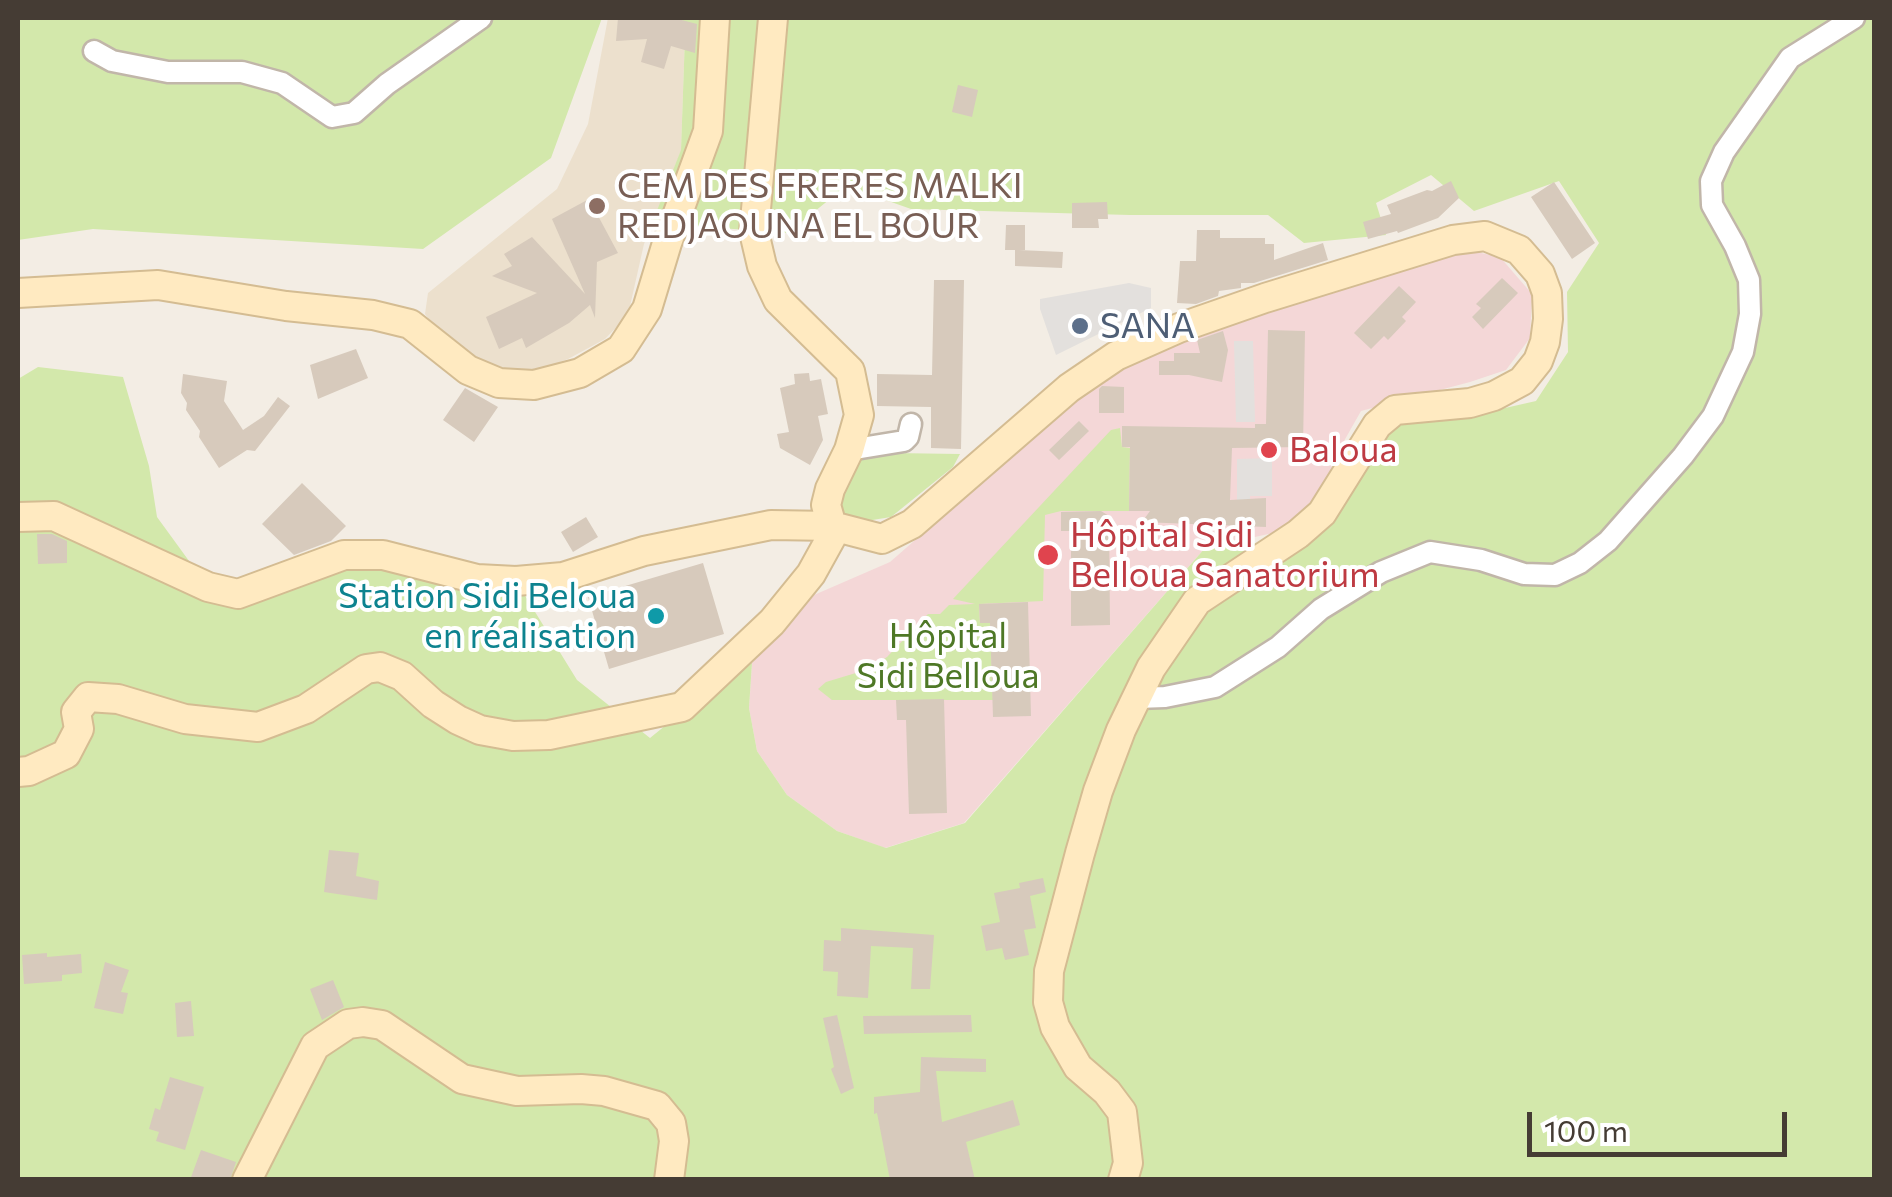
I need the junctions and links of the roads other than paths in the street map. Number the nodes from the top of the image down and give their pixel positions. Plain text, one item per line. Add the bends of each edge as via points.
1 (481, 18) edge
2 (715, 18) edge
3 (773, 18) edge
4 (1854, 18) edge
5 (94, 51) dead end
6 (18, 293) edge
7 (911, 424) dead end
8 (850, 450) junction
9 (18, 516) edge
10 (834, 527) junction
11 (1136, 698) junction
12 (18, 772) edge
13 (248, 1180) edge
14 (669, 1180) edge
15 (1123, 1180) edge

1 - 5 street via 354,113 332,118 282,83 242,72 168,72
2 - 6 street via 708,131 647,309 621,348 580,373 534,385 499,383 468,370 410,324 373,315 158,286
3 - 8 street via 754,232 778,300 850,371 859,415
4 - 11 street via 1790,58 1724,152 1712,181 1712,205 1749,280 1742,352 1712,416 1608,541 1555,575 1430,552 1321,609 1278,647 1215,687
7 - 8 street via 904,441
8 - 10 street via 826,505
9 - 10 street via 54,516 208,587 238,594 344,556 384,555 477,579 516,581 563,577 720,534
10 - 11 street via 882,538 896,534 1069,388 1116,356 1179,328 1453,240 1485,236 1519,250 1540,274 1548,319 1538,361 1522,381 1470,402 1395,410 1377,425 1322,513 1197,602
10 - 12 street via 811,574 772,622 682,707 550,735 513,736 458,720 380,667 258,726 185,719 88,697 76,712 79,730 66,754
11 - 15 street via 1098,791 1048,986 1055,1028 1078,1067 1122,1112 1128,1163
13 - 14 street via 315,1046 348,1024 364,1022 382,1025 462,1079 517,1091 581,1088 657,1106 672,1122

